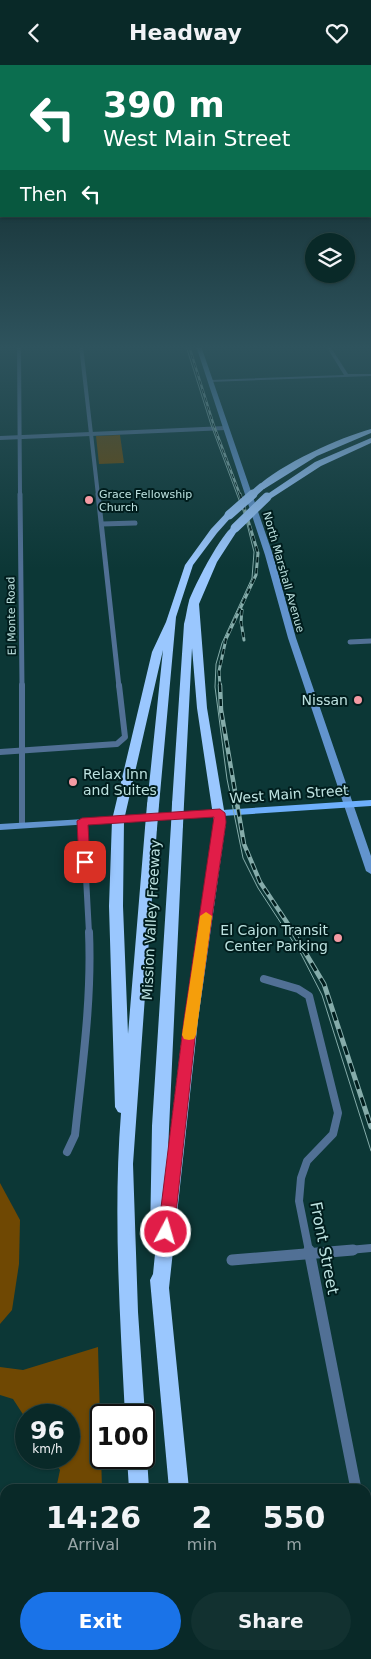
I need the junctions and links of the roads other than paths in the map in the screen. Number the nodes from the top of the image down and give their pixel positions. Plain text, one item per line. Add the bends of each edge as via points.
1 (19, 420) edge
2 (88, 420) edge
3 (223, 420) edge
4 (371, 425) edge
5 (226, 428) junction
6 (371, 431) edge
7 (90, 434) junction
8 (19, 437) junction
9 (0, 438) edge
10 (371, 440) edge
11 (371, 448) edge
12 (303, 460) junction
13 (318, 464) junction
14 (135, 523) dead end
15 (102, 524) junction
16 (194, 601) junction
17 (169, 624) junction
18 (371, 641) edge
19 (350, 643) dead end
20 (23, 751) junction
21 (0, 752) edge
22 (371, 803) edge
23 (349, 804) junction
24 (220, 813) junction
25 (118, 819) junction
26 (82, 821) junction
27 (22, 825) junction
28 (0, 827) edge
29 (371, 871) edge
30 (264, 979) dead end
31 (67, 1152) dead end
32 (125, 1163) junction
33 (371, 1248) edge
34 (311, 1254) junction
35 (232, 1260) dead end
36 (160, 1287) junction
37 (134, 1404) edge
38 (138, 1469) edge
39 (139, 1484) edge
40 (179, 1484) edge
41 (355, 1484) edge

1 - 8 street, El Monte Road
2 - 7 street
3 - 5 main road, North Marshall Avenue
4 - 12 highway via 336,439
5 - 7 street
5 - 23 main road, North Marshall Avenue via 269,555 292,638
6 - 12 highway, Mission Valley Freeway
7 - 8 street
7 - 15 street
8 - 9 street
8 - 20 street, El Monte Road
10 - 13 highway, Mission Valley Freeway
11 - 13 highway
12 - 17 highway, Mission Valley Freeway, bridge via 260,487 214,531 190,565
13 - 16 highway, Mission Valley Freeway, bridge via 268,497 235,528 217,553
14 - 15 street
15 - 20 street via 125,737 117,744
16 - 24 highway via 201,700
16 - 36 highway, Mission Valley Freeway, bridge via 187,640 160,1126
17 - 25 highway via 157,652
17 - 32 highway, Mission Valley Freeway, bridge
18 - 19 street
20 - 21 street
20 - 27 street, El Monte Road
22 - 23 main road, West Main Street
23 - 24 main road, West Main Street
23 - 29 main road, North Marshall Avenue
24 - 25 main road, West Main Street
24 - 36 highway via 191,1020
25 - 26 main road, West Main Street
25 - 32 highway via 116,906
26 - 27 main road, West Main Street
26 - 31 street via 90,956 76,1135
27 - 28 main road, West Main Street
30 - 34 street, Front Street via 298,989 309,996 338,1113 333,1135 309,1158 298,1187
32 - 37 highway, Mission Valley Freeway
33 - 34 street
34 - 35 street
34 - 41 street, Front Street
36 - 40 highway, Mission Valley Freeway
38 - 39 highway

